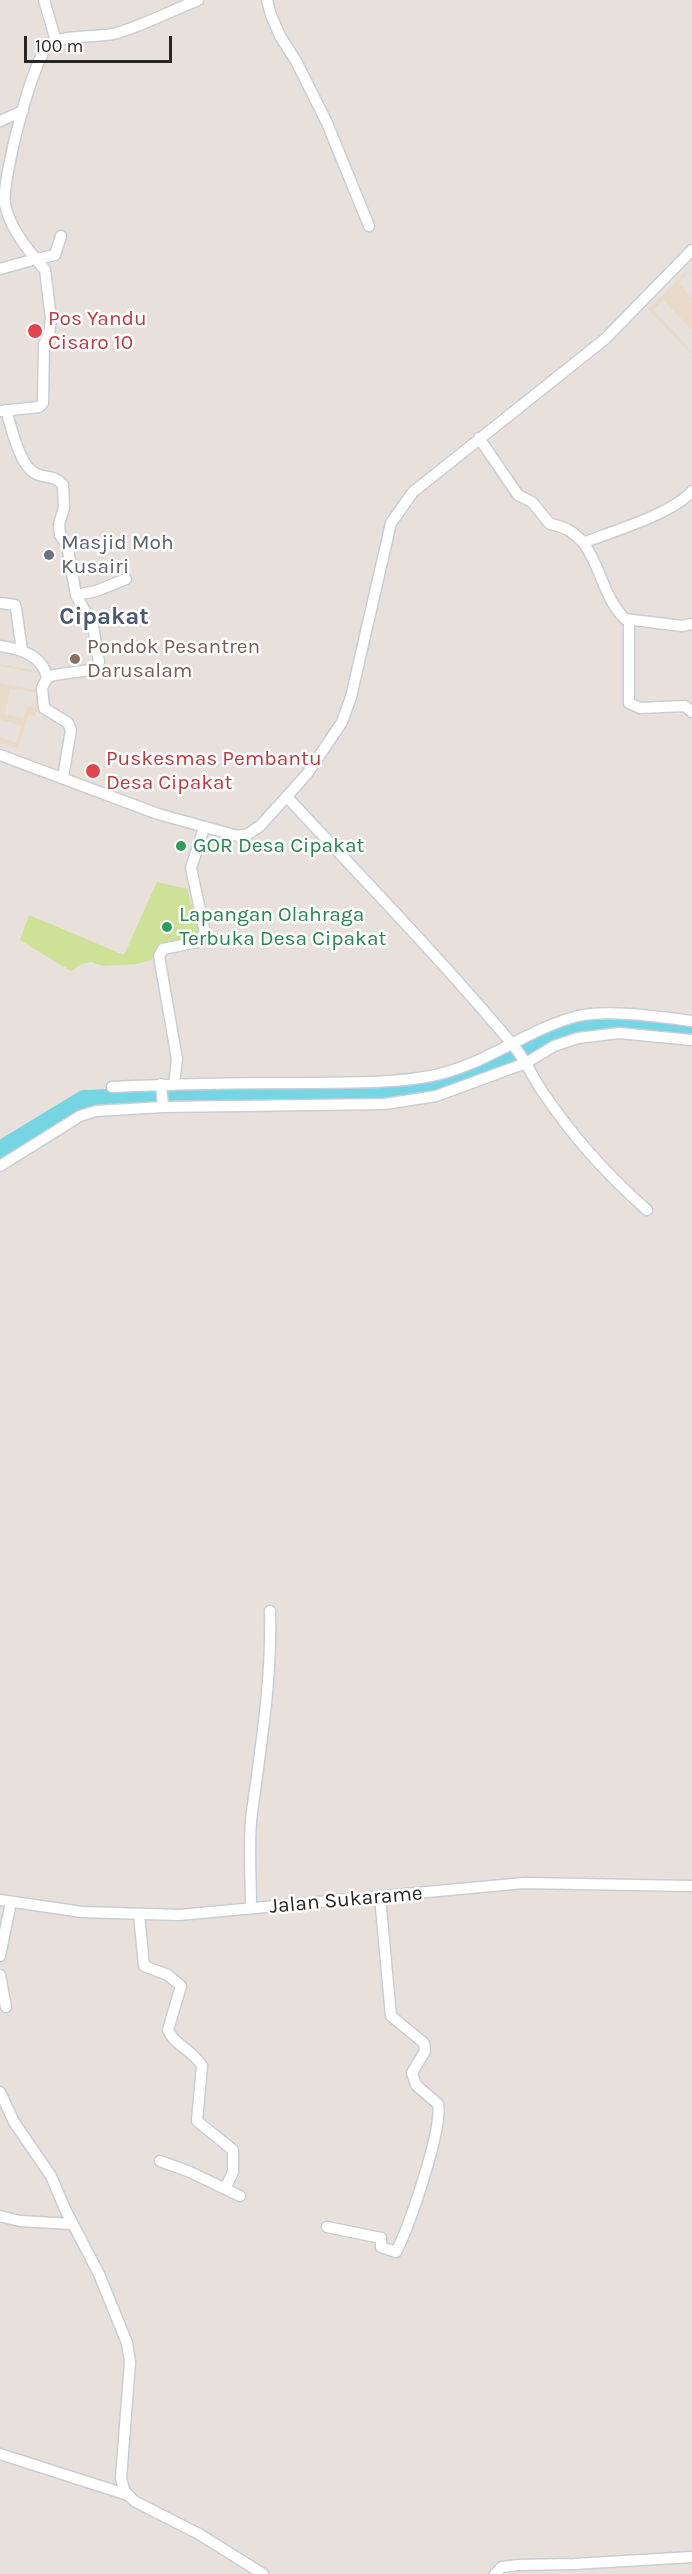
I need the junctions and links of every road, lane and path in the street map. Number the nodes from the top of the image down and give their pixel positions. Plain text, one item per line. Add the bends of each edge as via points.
1 (44, 0) edge
2 (198, 0) edge
3 (267, 0) edge
4 (56, 41) junction
5 (22, 111) junction
6 (0, 121) edge
7 (369, 226) dead end
8 (61, 236) dead end
9 (692, 250) edge
10 (36, 260) junction
11 (0, 269) edge
12 (3, 411) edge
13 (479, 438) junction
14 (692, 491) edge
15 (585, 542) junction
16 (126, 579) dead end
17 (76, 595) junction
18 (0, 603) edge
19 (629, 620) junction
20 (692, 624) edge
21 (0, 646) edge
22 (22, 651) junction
23 (47, 678) junction
24 (692, 712) edge
25 (0, 755) edge
26 (63, 777) junction
27 (287, 797) junction
28 (204, 828) junction
29 (692, 1021) edge
30 (692, 1040) edge
31 (513, 1045) junction
32 (524, 1061) junction
33 (174, 1084) junction
34 (162, 1086) junction
35 (112, 1087) dead end
36 (163, 1104) junction
37 (0, 1166) edge
38 (647, 1210) dead end
39 (270, 1611) dead end
40 (692, 1886) edge
41 (380, 1897) junction
42 (5, 1901) edge
43 (251, 1908) junction
44 (139, 1914) junction
45 (0, 1956) edge
46 (0, 1975) edge
47 (6, 2007) dead end
48 (0, 2092) edge
49 (160, 2161) dead end
50 (225, 2189) junction
51 (240, 2196) dead end
52 (0, 2216) edge
53 (72, 2224) junction
54 (327, 2227) dead end
55 (0, 2454) edge
56 (128, 2495) junction
57 (692, 2557) edge
58 (262, 2574) edge
59 (495, 2574) edge

1 - 4 street
2 - 4 street via 115,33
3 - 7 street via 280,36 327,123
4 - 5 street via 46,48
5 - 6 street
5 - 10 street via 5,185 5,204 10,222
8 - 10 street via 55,255
9 - 13 street via 605,339
10 - 11 street
10 - 12 street via 45,270 51,318 44,344 43,403 39,407
12 - 17 street via 28,468 63,484 60,535 67,545
13 - 15 street via 518,495 532,502 550,524 561,526
13 - 27 street via 413,492 391,523 342,723 321,757
14 - 15 street via 665,510
15 - 19 street via 617,609
16 - 17 street
17 - 23 street via 93,626 99,662 90,670
18 - 22 street via 15,605
19 - 20 street
19 - 24 street via 628,703 640,708 685,706
21 - 22 street
22 - 23 street via 39,660
23 - 26 street via 42,693 44,708 68,723 71,730
25 - 26 street
26 - 28 street
27 - 28 street via 248,834 232,836
27 - 31 street via 432,951
28 - 33 street via 191,868 205,933 198,942 163,950 159,956 177,1059
29 - 31 street via 581,1016
30 - 32 street via 619,1033 595,1035 554,1046
31 - 32 street
31 - 33 street via 468,1066 386,1082
32 - 36 street via 436,1096 385,1104
32 - 38 street via 592,1154
33 - 34 street
34 - 35 street
34 - 36 street
36 - 37 street via 80,1116
39 - 43 street via 268,1692 252,1814
40 - 41 street, Jalan Sukarame via 524,1883
41 - 43 street, Jalan Sukarame
41 - 54 street via 391,2016 424,2043 425,2051 412,2073 416,2085 438,2104 437,2122 426,2170 396,2252 381,2247 381,2238
42 - 44 street, Jalan Sukarame via 82,1912
42 - 45 street
43 - 44 street, Jalan Sukarame via 179,1915
44 - 50 street via 144,1966 181,1986 168,2030 202,2066 197,2121 233,2150 233,2172
46 - 47 street
48 - 53 street via 14,2122 51,2175
49 - 50 street
50 - 51 street
52 - 53 street
53 - 56 street via 99,2274 127,2343 130,2362 122,2478
55 - 56 street
56 - 58 street
57 - 59 street via 518,2565 502,2568

